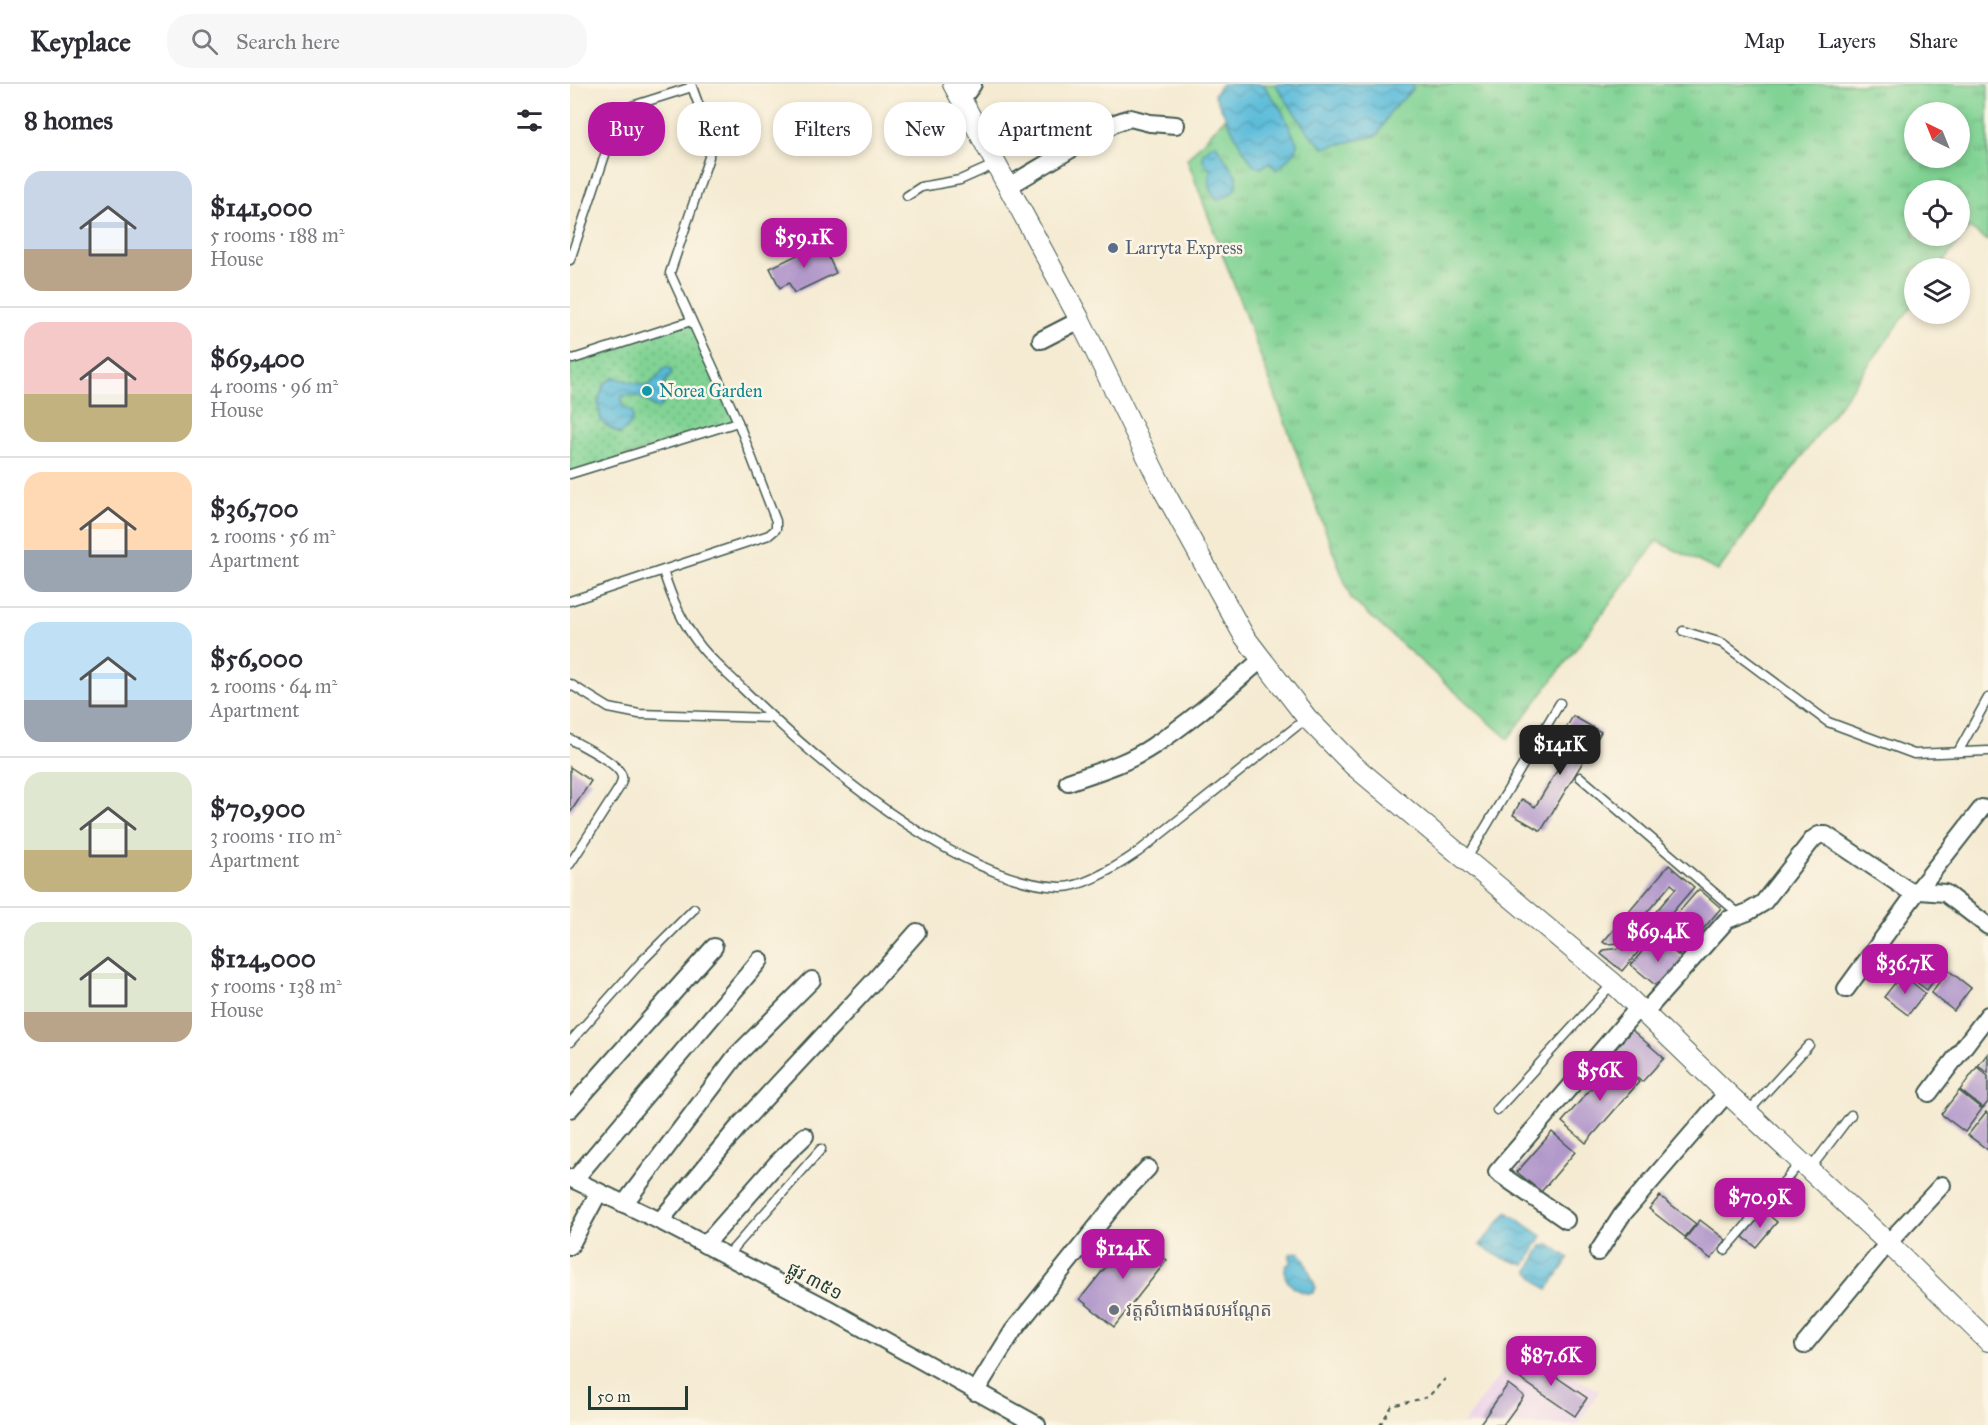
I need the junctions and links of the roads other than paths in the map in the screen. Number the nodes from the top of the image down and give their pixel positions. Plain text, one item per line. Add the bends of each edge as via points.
1 (691, 85) edge
2 (963, 89) edge
3 (1176, 124) dead end
4 (996, 164) junction
5 (1008, 186) junction
6 (907, 196) dead end
7 (570, 260) edge
8 (1080, 320) junction
9 (691, 321) junction
10 (1041, 340) dead end
11 (570, 358) edge
12 (738, 422) junction
13 (570, 474) edge
14 (663, 571) junction
15 (570, 601) edge
16 (1683, 631) dead end
17 (1261, 660) junction
18 (570, 684) edge
19 (1988, 698) edge
20 (1560, 703) dead end
21 (772, 718) junction
22 (1307, 718) junction
23 (570, 739) edge
24 (1988, 751) edge
25 (1958, 752) junction
26 (1580, 777) dead end
27 (1068, 782) dead end
28 (1982, 808) dead end
29 (1466, 861) junction
30 (570, 864) edge
31 (1918, 890) junction
32 (694, 909) dead end
33 (1739, 914) junction
34 (1988, 926) edge
35 (917, 932) dead end
36 (714, 947) dead end
37 (760, 960) dead end
38 (812, 980) dead end
39 (1613, 983) junction
40 (1846, 989) dead end
41 (1642, 1010) junction
42 (1988, 1015) edge
43 (570, 1042) edge
44 (1809, 1045) dead end
45 (1727, 1093) junction
46 (1929, 1093) dead end
47 (570, 1109) edge
48 (1497, 1110) dead end
49 (1748, 1112) junction
50 (1851, 1115) dead end
51 (805, 1136) dead end
52 (821, 1149) dead end
53 (1805, 1166) junction
54 (1148, 1168) dead end
55 (572, 1179) edge
56 (1942, 1185) dead end
57 (599, 1192) junction
58 (624, 1204) junction
59 (1566, 1220) dead end
60 (660, 1221) junction
61 (1888, 1243) junction
62 (705, 1245) junction
63 (570, 1246) edge
64 (1725, 1250) dead end
65 (1598, 1252) dead end
66 (727, 1256) junction
67 (1988, 1341) edge
68 (1804, 1345) dead end
69 (975, 1392) junction
70 (1033, 1424) edge

1 - 7 lane via 632,106 617,119
1 - 9 lane via 710,136 710,157 670,273
2 - 4 street
3 - 5 street via 1130,118 1115,123
4 - 5 street
4 - 6 lane via 960,180 921,187
5 - 8 street
8 - 10 street
8 - 17 street via 1164,491
9 - 11 lane
9 - 12 lane
12 - 13 lane
12 - 14 lane via 776,529 769,535
14 - 15 lane
14 - 21 lane via 683,622 702,649
16 - 25 lane via 1722,643 1828,722 1914,754
17 - 22 street
17 - 27 street via 1151,748 1106,770
18 - 21 lane via 609,708 639,714
19 - 25 lane
20 - 29 lane
21 - 22 lane via 860,790 955,852 983,868 1027,883 1063,887 1115,868
22 - 29 street via 1353,765
23 - 30 lane via 614,765 622,780
24 - 25 lane
26 - 33 lane
28 - 31 street
29 - 39 street
31 - 33 street via 1908,890 1826,835 1819,835 1763,903
31 - 34 street via 1945,893
31 - 40 street
32 - 43 lane
33 - 41 street via 1727,920
35 - 60 street via 740,1125
36 - 47 street
37 - 55 street
38 - 58 street via 736,1056
39 - 41 street
39 - 48 lane
41 - 45 street
41 - 59 street via 1497,1172
42 - 46 street
44 - 49 lane
45 - 49 street
45 - 65 street via 1629,1206
49 - 53 street
50 - 53 lane
51 - 62 street
52 - 66 lane
53 - 61 street
53 - 64 lane
54 - 69 street via 1013,1331
55 - 57 street, ផ្លូវ ៣៥១
56 - 61 street
57 - 58 street, ផ្លូវ ៣៥១
57 - 63 street
58 - 60 street, ផ្លូវ ៣៥១
60 - 62 street, ផ្លូវ ៣៥១
61 - 67 street
61 - 68 street
62 - 66 street, ផ្លូវ ៣៥១
66 - 69 street, ផ្លូវ ៣៥១
69 - 70 street, ផ្លូវ ៣៥១

